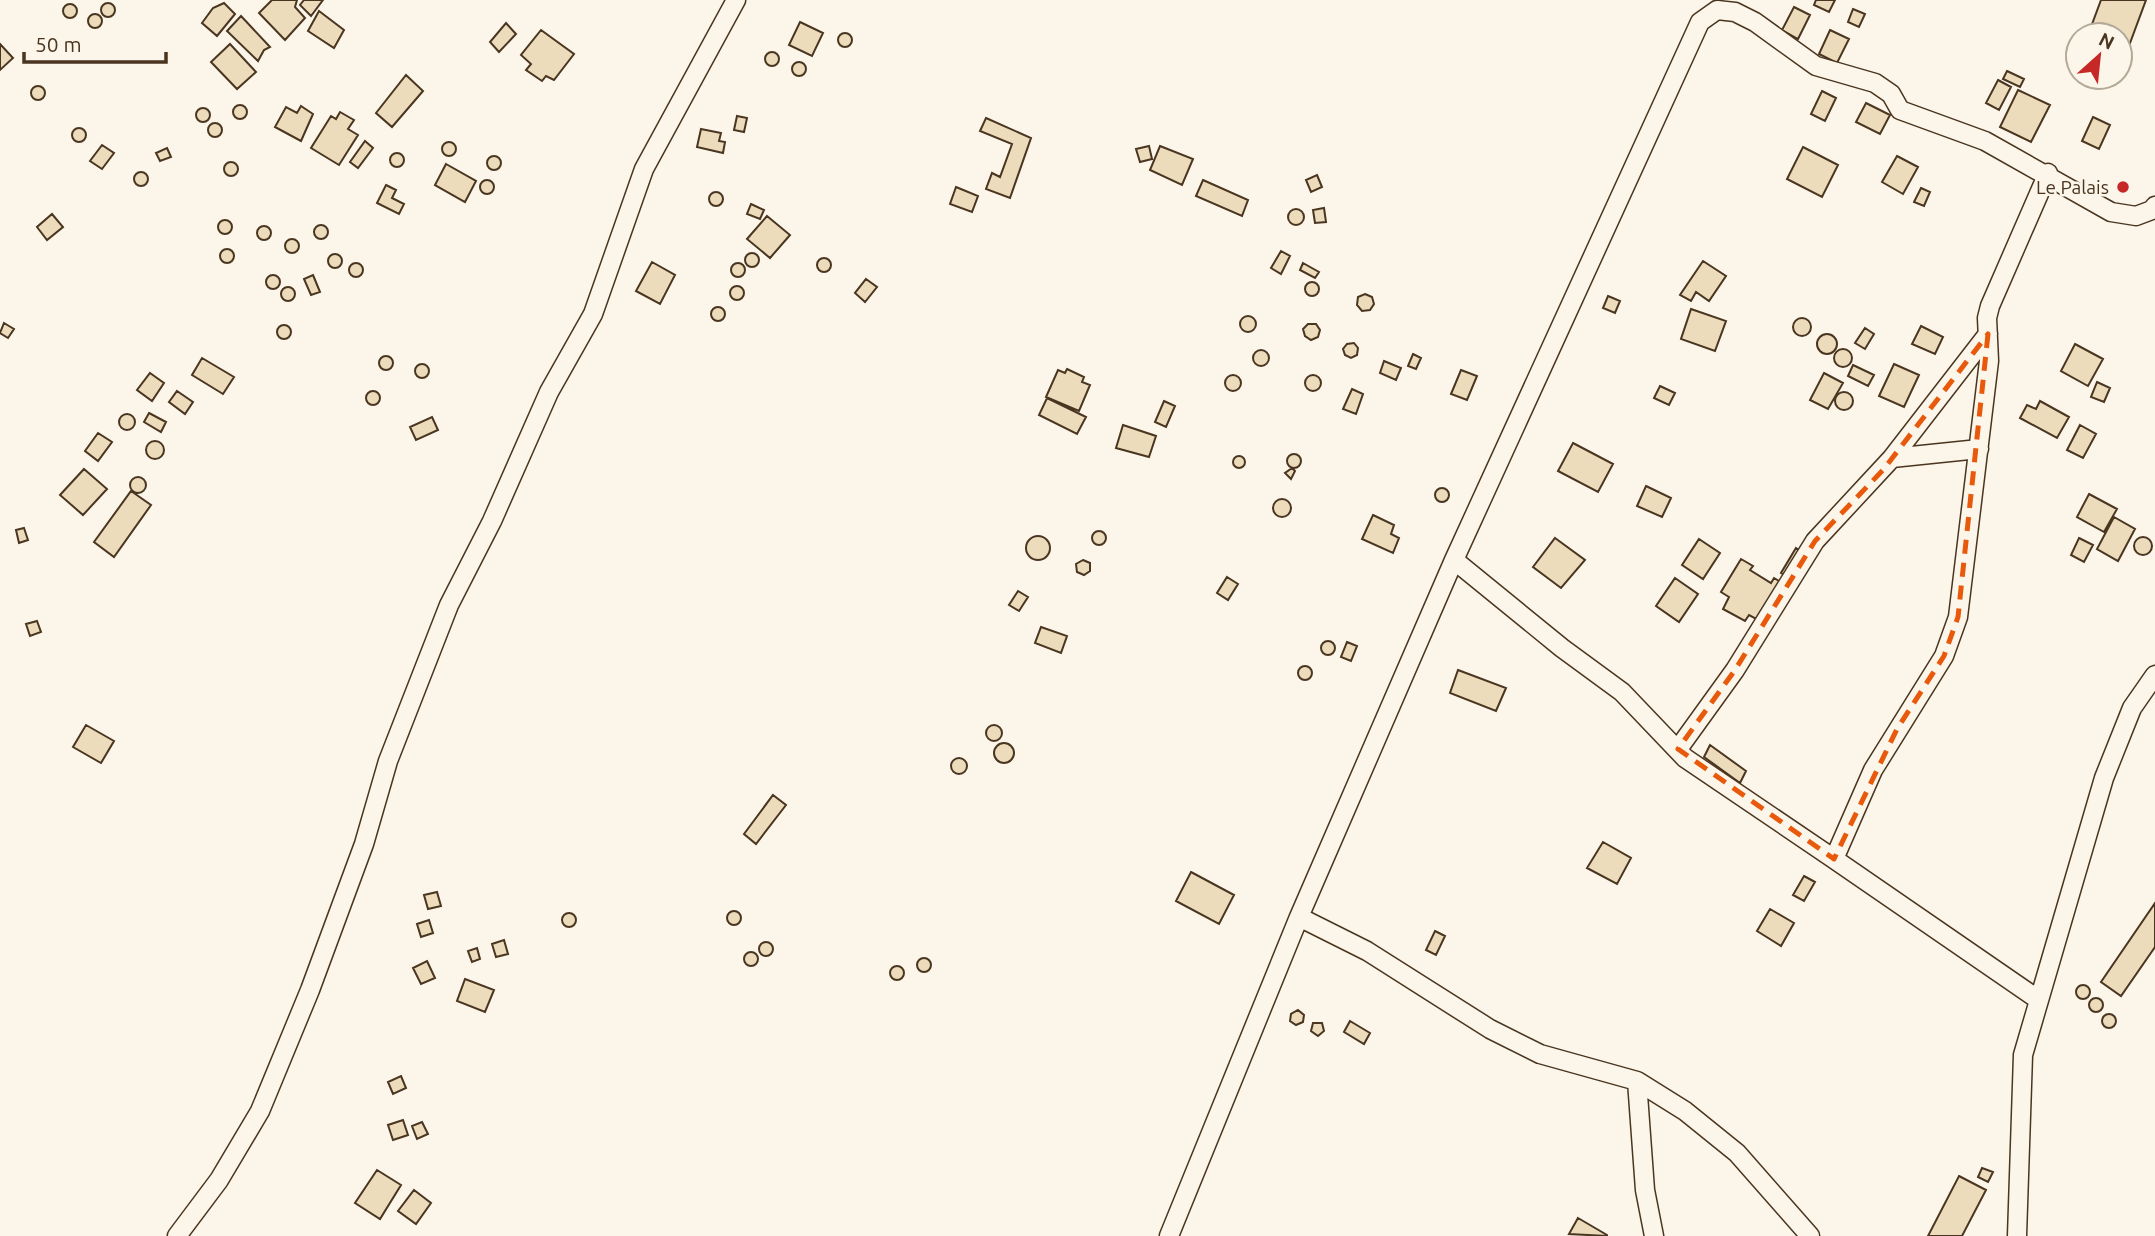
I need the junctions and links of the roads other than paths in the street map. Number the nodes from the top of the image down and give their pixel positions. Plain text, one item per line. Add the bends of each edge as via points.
1 (736, 0) edge
2 (2048, 173) junction
3 (2155, 206) edge
4 (1988, 334) junction
5 (1979, 449) junction
6 (1892, 458) junction
7 (1454, 560) junction
8 (2155, 675) edge
9 (1678, 749) junction
10 (1833, 859) junction
11 (1299, 917) junction
12 (2039, 999) junction
13 (1637, 1081) junction
14 (177, 1236) edge
15 (1169, 1236) edge
16 (1654, 1236) edge
17 (1810, 1236) edge
18 (2017, 1236) edge

1 - 14 street via 644,169 593,314 550,392 438,630 310,990 260,1111 219,1180
2 - 3 street via 2111,212 2136,216
2 - 4 street via 1990,306
2 - 7 street via 1985,141 1900,110 1891,94 1875,83 1816,66 1735,12 1710,14 1696,28 1625,193
4 - 5 street
4 - 6 street
5 - 6 street
5 - 10 street via 1952,637 1873,770
6 - 9 street via 1815,541 1735,670
7 - 9 street via 1622,692
7 - 11 street
8 - 12 street via 2132,708 2104,778
9 - 10 street
10 - 12 street
11 - 13 street via 1367,951 1479,1022 1540,1054
11 - 15 street
12 - 18 street via 2023,1055
13 - 16 street via 1644,1181
13 - 17 street via 1685,1111 1737,1153

